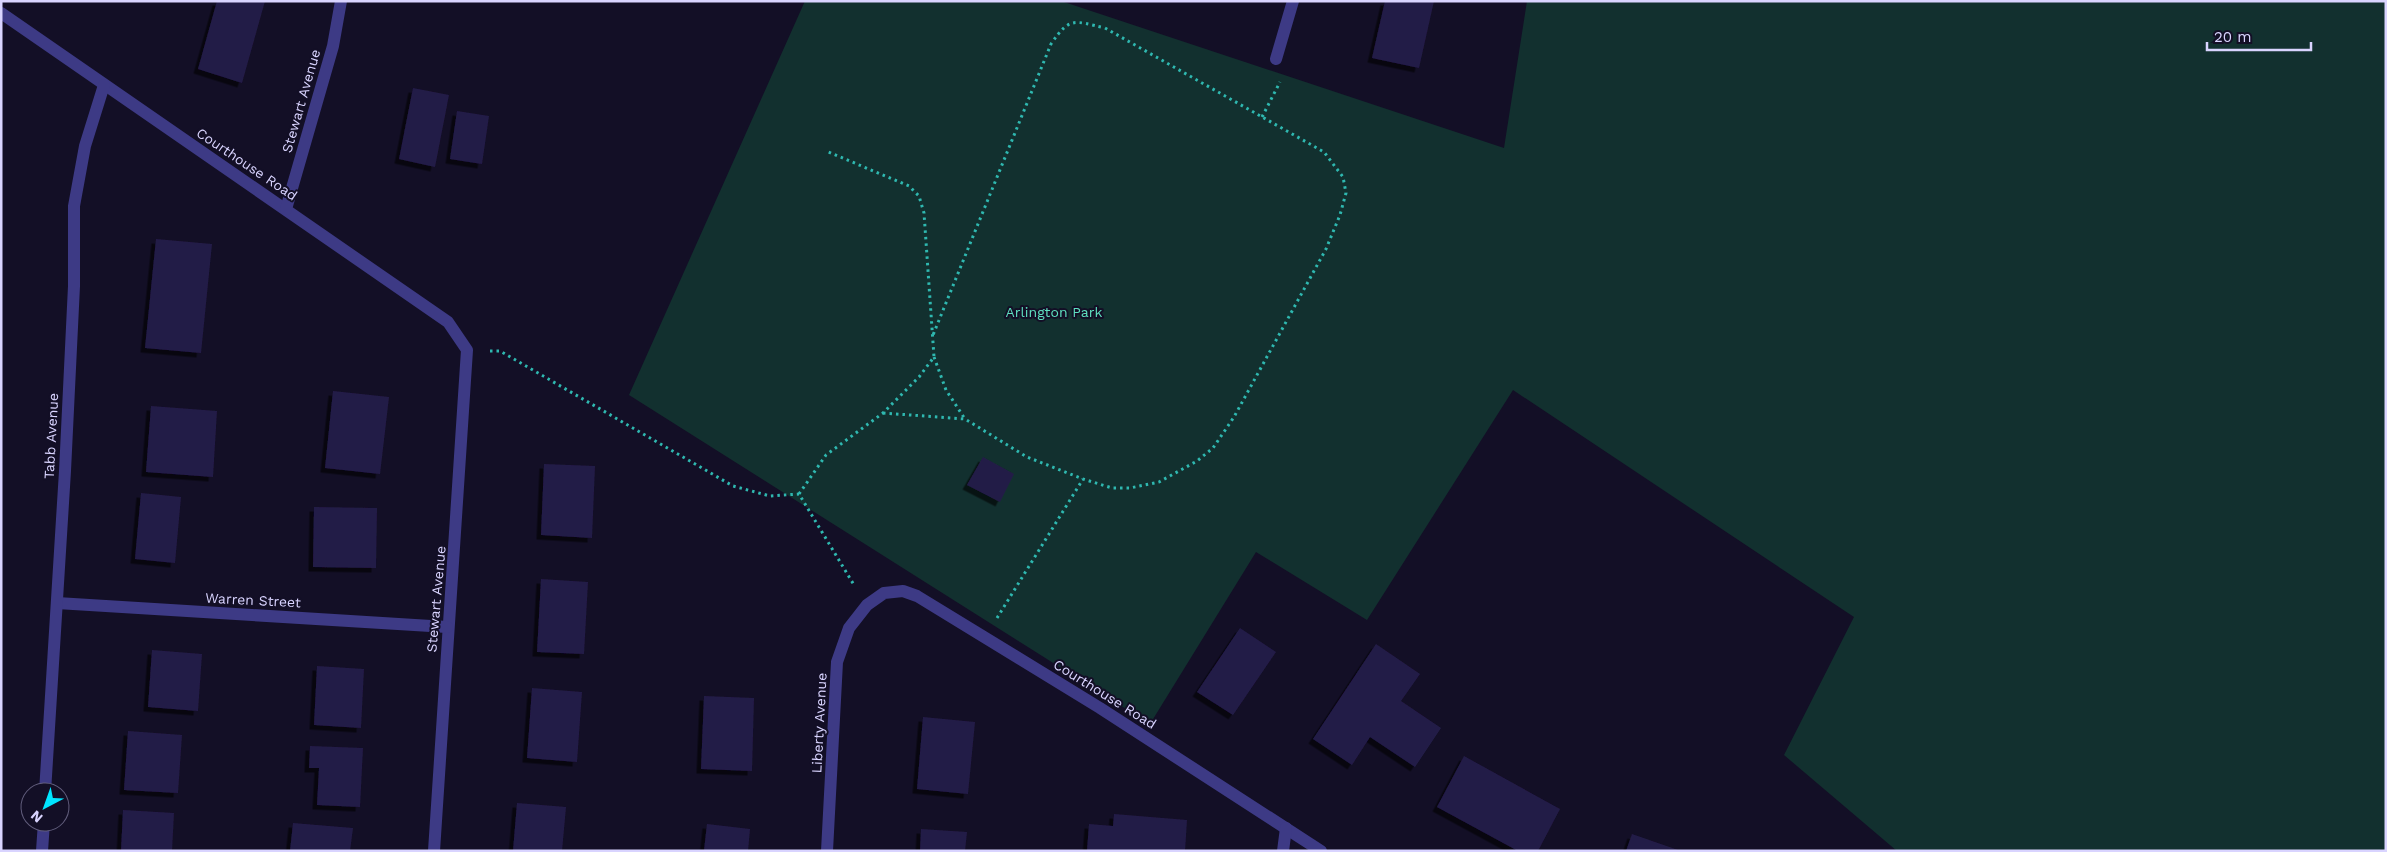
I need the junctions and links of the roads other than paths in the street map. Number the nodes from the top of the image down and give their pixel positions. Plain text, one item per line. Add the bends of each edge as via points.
1 (341, 1) edge
2 (1293, 1) edge
3 (1, 13) edge
4 (1276, 59) road end
5 (104, 85) junction
6 (286, 209) junction
7 (467, 350) joint
8 (57, 603) junction
9 (866, 605) joint
10 (447, 627) junction
11 (46, 782) edge
12 (1286, 828) junction
13 (43, 832) edge
14 (42, 851) edge
15 (434, 851) edge
16 (827, 851) edge
17 (1283, 851) edge
18 (1321, 851) edge

1 - 6 street, Stewart Avenue via 333,46
2 - 4 street
3 - 5 street, Courthouse Road
5 - 6 street, Courthouse Road
5 - 8 street, Tabb Avenue via 85,146 74,206 74,286
6 - 7 street, Courthouse Road via 448,322
7 - 10 street, Stewart Avenue via 456,540
8 - 10 street, Warren Street
8 - 11 street, Tabb Avenue
9 - 12 street, Courthouse Road via 884,594 903,592 917,596
9 - 16 street, Liberty Avenue via 849,628 837,662
10 - 15 street, Stewart Avenue
12 - 17 street
12 - 18 street, Courthouse Road
13 - 14 street

